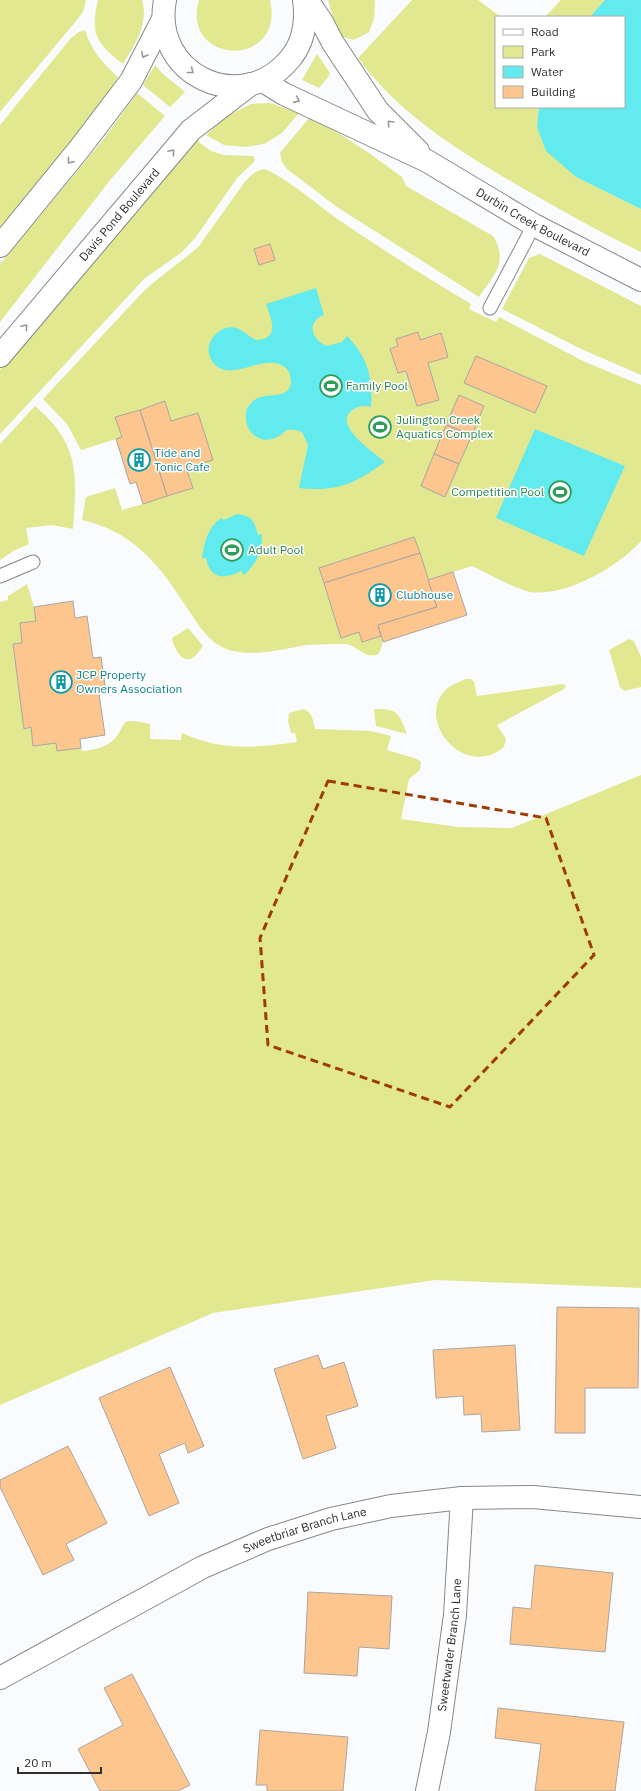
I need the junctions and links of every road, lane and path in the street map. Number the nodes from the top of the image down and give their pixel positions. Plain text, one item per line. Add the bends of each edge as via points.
1 (304, 0) edge
2 (307, 0) edge
3 (162, 8) edge
4 (257, 82) junction
5 (427, 161) junction
6 (534, 225) junction
7 (0, 246) edge
8 (641, 280) edge
9 (490, 308) dead end
10 (0, 356) edge
11 (33, 562) dead end
12 (0, 576) edge
13 (462, 1498) junction
14 (641, 1508) edge
15 (0, 1678) edge
16 (427, 1791) edge

1 - 4 street, Davis Pond Boulevard via 306,14 303,35 294,54 281,69
5 -> 2 street, Durbin Creek Boulevard via 378,111
3 -> 4 street via 167,41 177,59 192,73 210,82 230,86
3 -> 7 street via 131,81
4 -> 5 street, Durbin Creek Boulevard
10 -> 4 street, Davis Pond Boulevard via 191,130
5 - 6 street, Durbin Creek Boulevard
6 - 8 street, Durbin Creek Boulevard
6 - 9 lane
11 - 12 lane
13 - 14 street, Sweetbriar Branch Lane via 533,1497
13 - 15 street, Sweetbriar Branch Lane via 384,1507 331,1519 268,1539 203,1567
13 - 16 street, Sweetwater Branch Lane via 454,1615 439,1732

